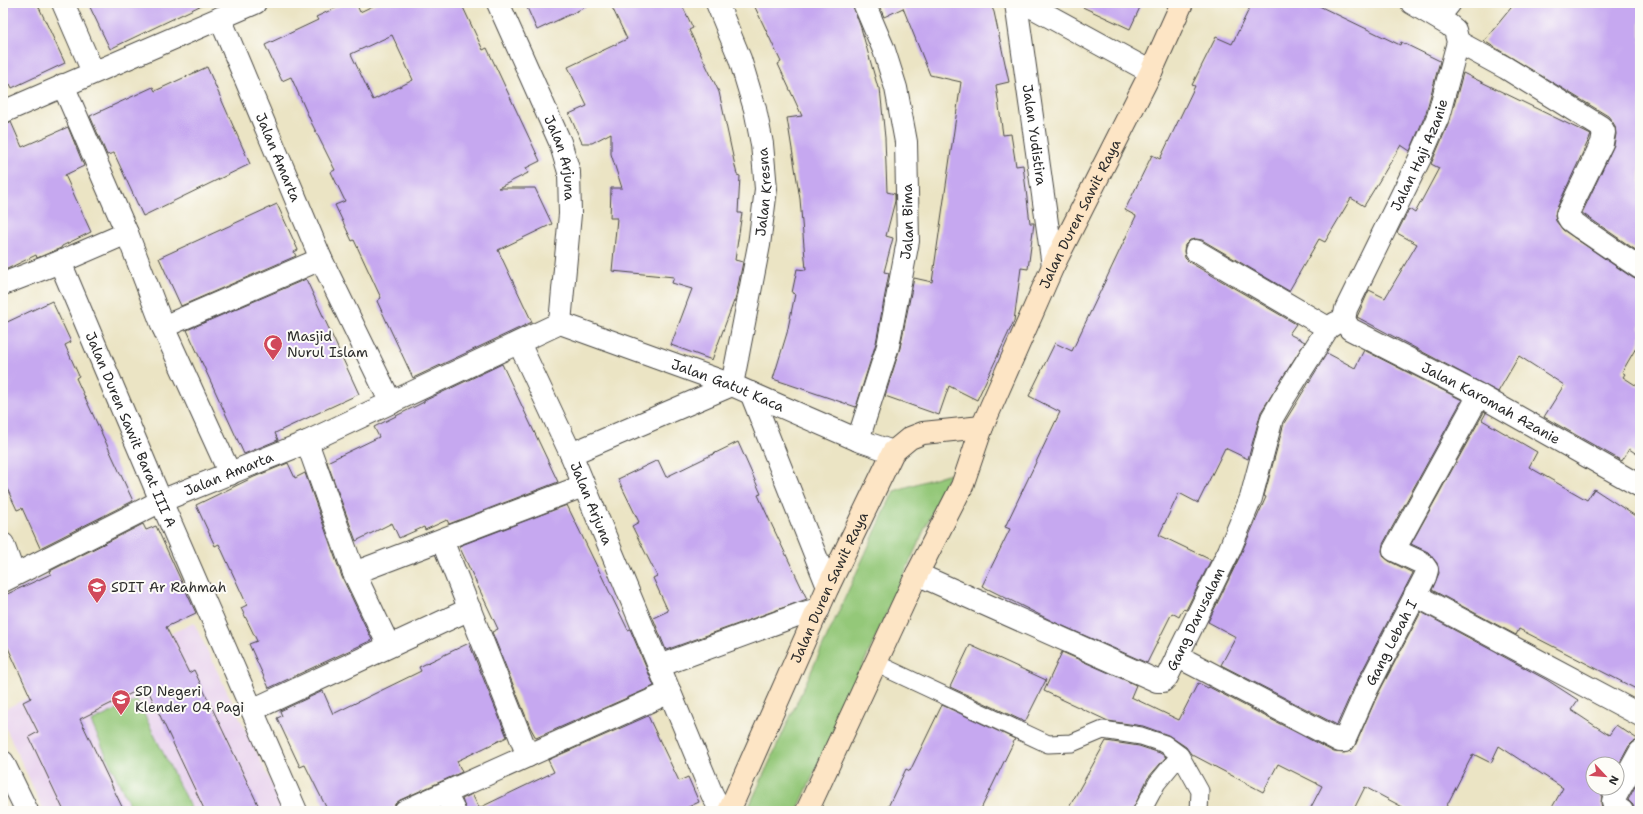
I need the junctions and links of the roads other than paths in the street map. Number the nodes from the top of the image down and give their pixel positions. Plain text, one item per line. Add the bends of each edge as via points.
1 (64, 3) edge
2 (253, 3) edge
3 (498, 3) edge
4 (717, 3) edge
5 (864, 3) edge
6 (1016, 3) edge
7 (1025, 3) edge
8 (1182, 3) edge
9 (1412, 3) edge
10 (1444, 10) edge
11 (220, 18) junction
12 (1458, 42) junction
13 (93, 72) junction
14 (1151, 72) junction
15 (63, 85) junction
16 (3, 112) edge
17 (127, 233) junction
18 (1196, 251) dead end
19 (321, 259) junction
20 (60, 262) junction
21 (1053, 266) junction
22 (1640, 268) edge
23 (3, 284) edge
24 (560, 323) junction
25 (1336, 324) junction
26 (163, 327) junction
27 (520, 343) junction
28 (742, 389) junction
29 (1479, 395) junction
30 (392, 403) junction
31 (982, 427) junction
32 (858, 440) junction
33 (307, 442) junction
34 (893, 452) junction
35 (571, 454) junction
36 (230, 474) junction
37 (583, 486) junction
38 (1640, 486) edge
39 (161, 502) junction
40 (442, 540) junction
41 (3, 544) edge
42 (354, 573) junction
43 (917, 574) junction
44 (9, 578) edge
45 (828, 587) junction
46 (1415, 595) junction
47 (470, 609) junction
48 (819, 609) junction
49 (389, 646) junction
50 (1177, 656) junction
51 (875, 663) junction
52 (659, 666) junction
53 (670, 692) junction
54 (1638, 708) edge
55 (252, 710) junction
56 (1640, 752) edge
57 (1180, 755) junction
58 (528, 756) junction
59 (3, 762) edge
60 (450, 802) edge
61 (26, 811) edge
62 (296, 811) edge
63 (405, 811) edge
64 (721, 811) edge
65 (729, 811) edge
66 (806, 811) edge
67 (1142, 811) edge
68 (1199, 811) edge
69 (1622, 811) edge

1 - 13 street
2 - 11 street
3 - 24 street, Jalan Arjuna via 560,142 568,172 570,214
4 - 28 street, Jalan Kresna via 740,59 755,109 762,144 766,189
5 - 32 street, Jalan Bima via 884,50 896,88 906,142 908,240 888,346
6 - 21 street, Jalan Yudistira
7 - 14 street
8 - 14 street, Jalan Duren Sawit Raya
9 - 10 street
10 - 12 street via 1455,30
11 - 13 street
11 - 19 street, Jalan Amarta
12 - 22 street via 1506,68 1601,127 1604,132 1602,143 1567,215 1570,220
12 - 25 street, Jalan Haji Azanie via 1438,117 1346,309
13 - 15 street
14 - 21 street, Jalan Duren Sawit Raya
15 - 16 street
15 - 17 street
17 - 20 street
17 - 26 street
18 - 25 street, Jalan Karomah Azanie
19 - 26 street
19 - 30 street, Jalan Amarta
20 - 23 street
20 - 39 street, Jalan Duren Sawit Barat III A
21 - 31 street, Jalan Duren Sawit Raya
24 - 27 street, Jalan Amarta
24 - 28 street, Jalan Gatut Kaca
25 - 29 street, Jalan Karomah Azanie
25 - 50 street, Gang Darusalam via 1272,418 1251,498
26 - 36 street
27 - 30 street, Jalan Amarta
27 - 35 street, Jalan Arjuna
28 - 32 street, Jalan Gatut Kaca
28 - 35 street
28 - 45 street
29 - 38 street, Jalan Karomah Azanie
29 - 46 street, Gang Lebah I via 1394,550 1422,563 1427,570
30 - 33 street, Jalan Amarta
31 - 34 street, Jalan Duren Sawit Raya via 923,433 910,438
31 - 43 street, Jalan Duren Sawit Raya via 962,486
32 - 34 street, Jalan Gatut Kaca
33 - 36 street, Jalan Amarta
33 - 42 street
34 - 45 street, Jalan Duren Sawit Raya
35 - 37 street, Jalan Arjuna
36 - 39 street, Jalan Amarta
37 - 40 street
37 - 52 street, Jalan Arjuna
39 - 44 street, Jalan Amarta
39 - 55 street, Jalan Duren Sawit Barat III A
40 - 42 street
40 - 47 street
41 - 44 street
42 - 49 street
43 - 50 street, Gang Darusalam via 1157,681 1163,681 1167,677
43 - 51 street, Jalan Duren Sawit Raya
45 - 48 street, Jalan Duren Sawit Raya
46 - 50 street, Gang Lebah I via 1366,691 1344,741
46 - 54 street
47 - 49 street
47 - 58 street
48 - 52 street
48 - 65 street, Jalan Duren Sawit Raya
49 - 55 street
51 - 57 lane via 1048,744 1072,743 1103,730 1141,736 1165,744
51 - 66 street, Jalan Duren Sawit Raya
52 - 53 street, Jalan Arjuna
53 - 58 street
53 - 64 street, Jalan Arjuna
55 - 62 street, Jalan Duren Sawit Barat III A
56 - 69 street via 1613,801 1614,806
57 - 67 lane via 1157,783
57 - 68 lane via 1200,791
58 - 60 street
59 - 61 street
60 - 63 street

